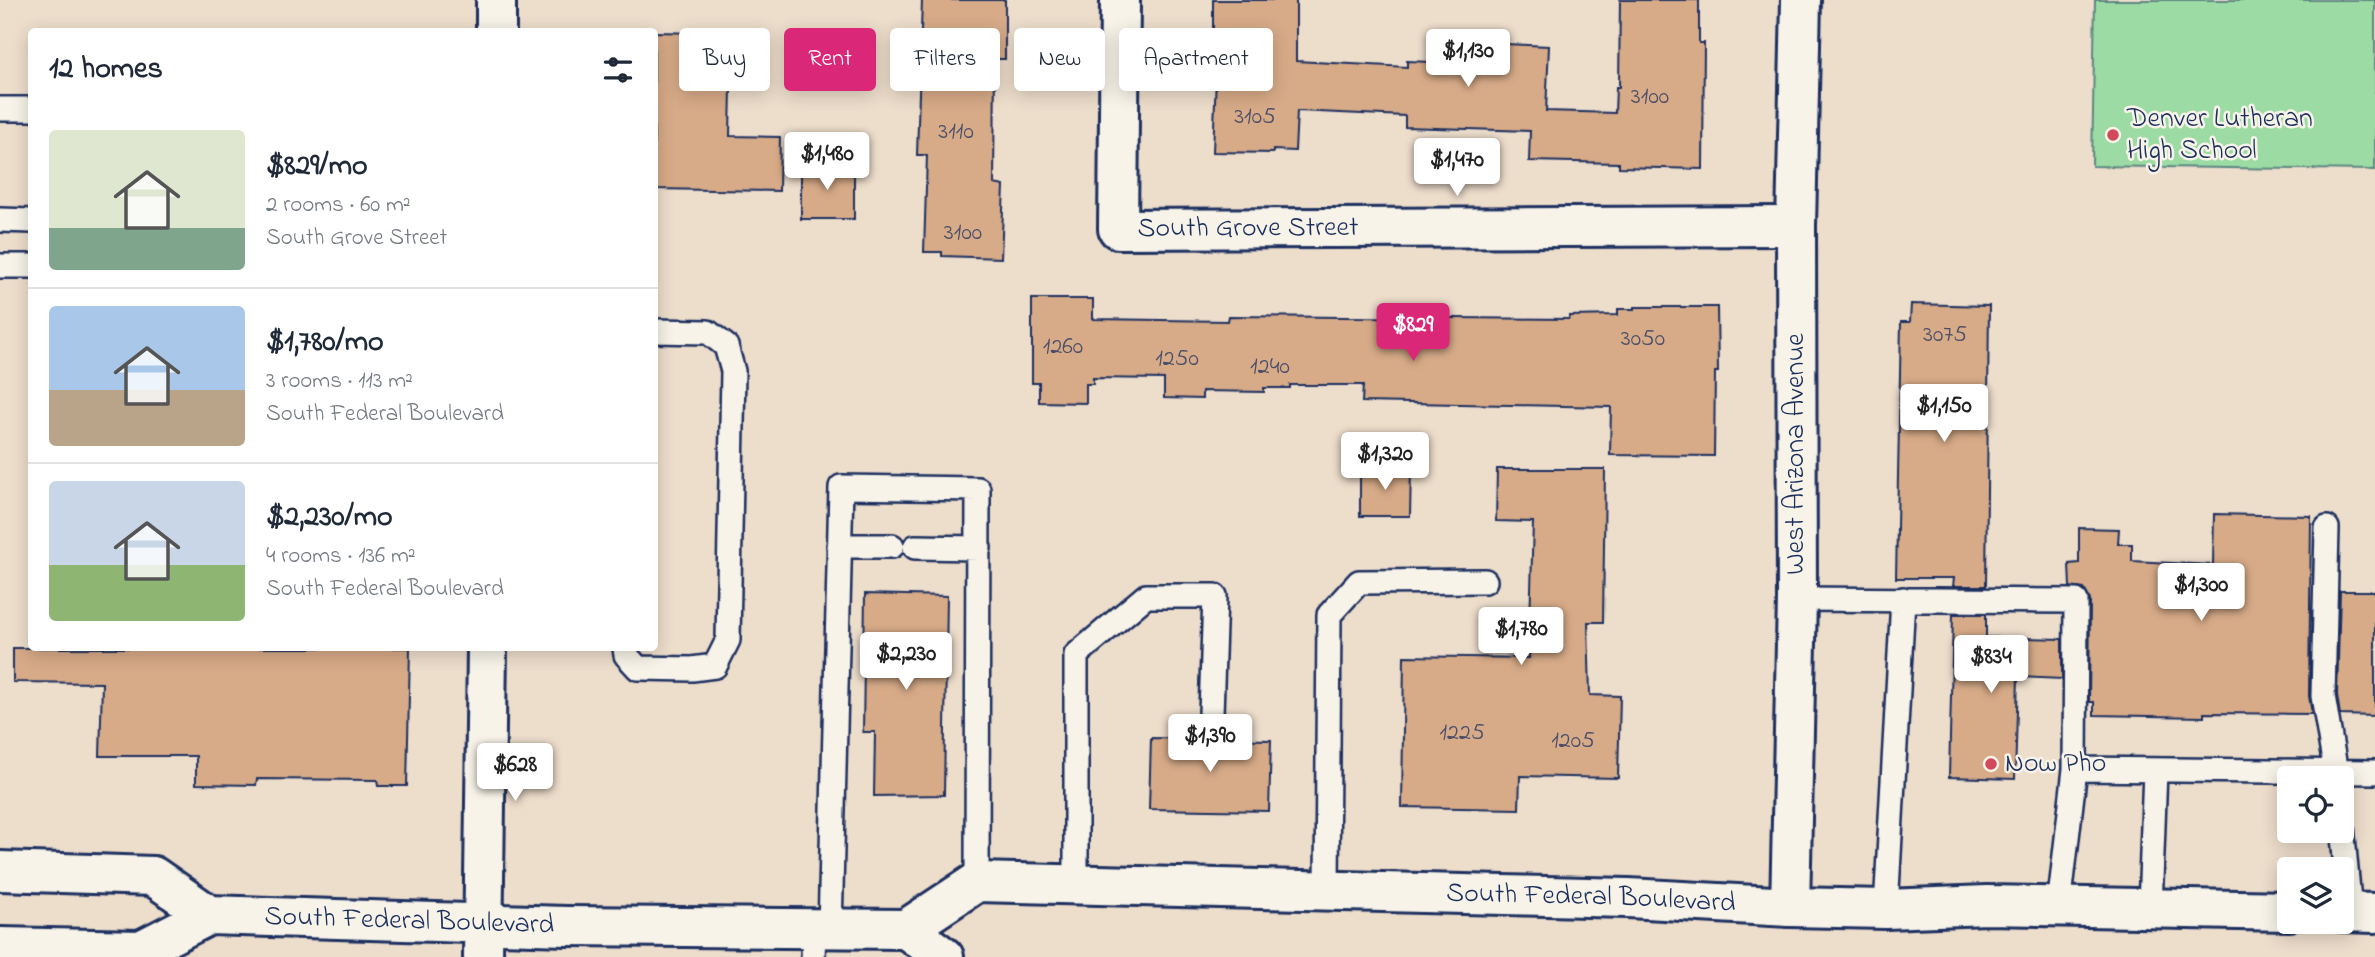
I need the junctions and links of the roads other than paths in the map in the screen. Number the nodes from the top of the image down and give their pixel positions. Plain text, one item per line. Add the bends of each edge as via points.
1 (496, 0) edge
2 (1120, 0) edge
3 (1801, 0) edge
4 (496, 28) edge
5 (0, 109) edge
6 (28, 109) edge
7 (0, 220) edge
8 (28, 221) edge
9 (1796, 226) junction
10 (0, 266) edge
11 (28, 266) edge
12 (658, 331) edge
13 (2327, 528) dead end
14 (839, 545) junction
15 (891, 547) dead end
16 (915, 547) dead end
17 (979, 548) junction
18 (1485, 581) dead end
19 (1797, 599) junction
20 (1903, 599) junction
21 (487, 651) edge
22 (625, 651) edge
23 (1211, 714) dead end
24 (2335, 766) edge
25 (2075, 769) junction
26 (2155, 770) junction
27 (2375, 772) edge
28 (2277, 773) edge
29 (2354, 774) edge
30 (2345, 843) edge
31 (0, 871) edge
32 (977, 882) junction
33 (1076, 884) junction
34 (1327, 891) junction
35 (1790, 907) junction
36 (2059, 907) junction
37 (1886, 909) junction
38 (2150, 909) junction
39 (2277, 911) edge
40 (2356, 912) edge
41 (209, 915) junction
42 (819, 939) edge
43 (483, 940) edge
44 (906, 943) edge
45 (0, 947) edge
46 (944, 957) edge

1 - 4 main road
2 - 9 main road, South Grove Street via 1118,229
3 - 9 main road, West Arizona Avenue
5 - 6 lane
7 - 8 lane
9 - 19 main road, West Arizona Avenue
10 - 11 lane
12 - 22 lane via 708,331 726,346 733,371 728,640 715,666 692,669 638,668
13 - 24 lane via 2323,696
14 - 15 lane
14 - 17 lane via 841,487 978,489
14 - 42 lane
16 - 17 lane
17 - 32 lane
18 - 34 lane via 1359,582 1329,615
19 - 20 lane
19 - 35 main road, West Arizona Avenue
20 - 25 lane via 2076,601
20 - 37 lane
21 - 43 main road
23 - 33 lane via 1215,597 1146,596 1076,655
25 - 26 lane
25 - 36 lane
26 - 28 lane
26 - 38 lane
27 - 29 lane
30 - 40 lane
31 - 41 main road via 153,876
32 - 33 main road, South Federal Boulevard
32 - 44 main road
33 - 34 main road, South Federal Boulevard
34 - 35 main road, South Federal Boulevard
35 - 37 main road, South Federal Boulevard
36 - 37 main road, South Federal Boulevard
36 - 38 main road, South Federal Boulevard
38 - 39 main road, South Federal Boulevard
41 - 43 main road, South Federal Boulevard
41 - 45 main road, South Federal Boulevard via 141,950
42 - 43 main road, South Federal Boulevard
42 - 44 main road, South Federal Boulevard
44 - 46 main road

